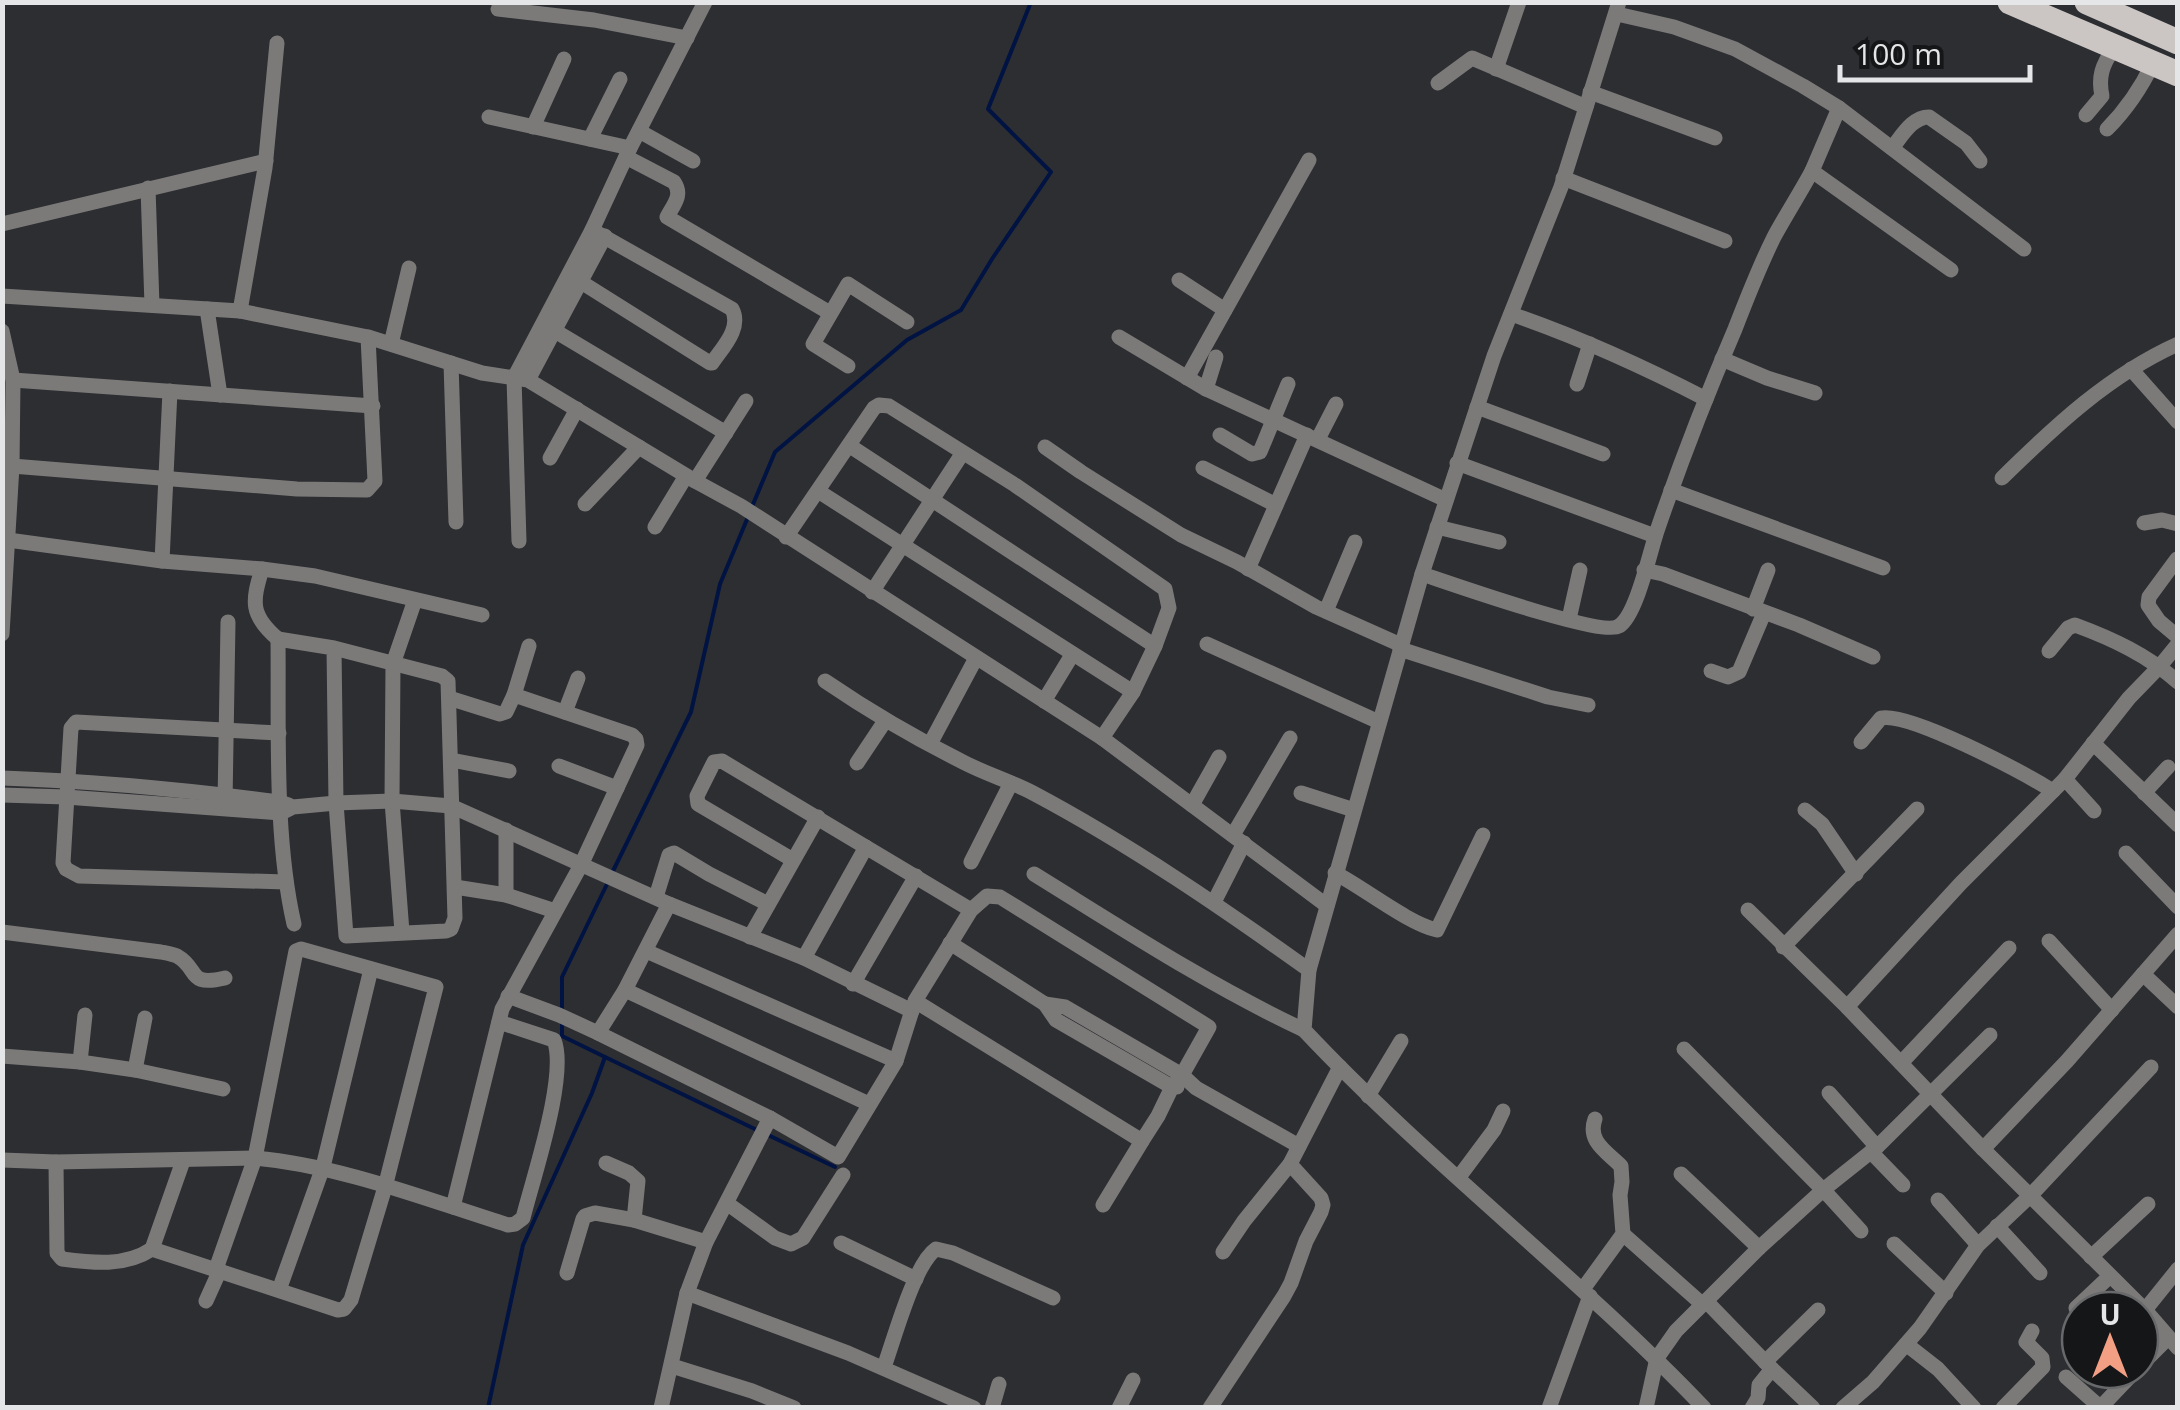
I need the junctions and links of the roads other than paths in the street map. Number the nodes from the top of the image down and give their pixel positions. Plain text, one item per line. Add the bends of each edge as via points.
1 (705, 2) edge
2 (1519, 2) edge
3 (2010, 2) edge
4 (2087, 2) edge
5 (1618, 8) edge
6 (498, 9) dead end
7 (687, 38) junction
8 (2178, 42) edge
9 (276, 43) dead end
10 (2114, 48) junction
11 (564, 59) dead end
12 (2153, 63) junction
13 (1496, 69) junction
14 (2178, 74) edge
15 (620, 79) dead end
16 (1438, 83) dead end
17 (1588, 100) junction
18 (1840, 108) junction
19 (2086, 115) dead end
20 (489, 117) dead end
21 (533, 127) junction
22 (2107, 129) dead end
23 (638, 131) junction
24 (1716, 138) dead end
25 (590, 139) junction
26 (1892, 148) junction
27 (628, 153) junction
28 (266, 160) junction
29 (1309, 160) dead end
30 (693, 161) dead end
31 (1980, 161) dead end
32 (1812, 172) junction
33 (1563, 178) junction
34 (148, 188) junction
35 (2, 224) edge
36 (598, 233) junction
37 (1725, 242) dead end
38 (2024, 248) dead end
39 (408, 268) dead end
40 (1951, 270) dead end
41 (1180, 280) dead end
42 (582, 282) junction
43 (2, 296) edge
44 (152, 305) junction
45 (207, 309) junction
46 (1225, 310) junction
47 (240, 311) junction
48 (830, 313) junction
49 (1511, 314) junction
50 (907, 322) dead end
51 (2, 330) edge
52 (555, 331) junction
53 (368, 337) junction
54 (1119, 338) dead end
55 (391, 344) junction
56 (1590, 344) junction
57 (2178, 344) edge
58 (1216, 357) dead end
59 (1722, 359) junction
60 (451, 362) junction
61 (848, 366) dead end
62 (2131, 369) junction
63 (1187, 378) junction
64 (521, 379) junction
65 (13, 380) junction
66 (1288, 384) dead end
67 (1577, 384) dead end
68 (1206, 389) junction
69 (170, 391) junction
70 (1814, 392) dead end
71 (220, 395) junction
72 (1706, 399) junction
73 (746, 402) dead end
74 (1336, 404) dead end
75 (373, 406) junction
76 (1477, 408) junction
77 (576, 409) junction
78 (1274, 422) junction
79 (2178, 422) edge
80 (726, 433) junction
81 (1220, 435) dead end
82 (1313, 437) junction
83 (850, 446) junction
84 (639, 447) junction
85 (1045, 447) dead end
86 (962, 454) junction
87 (1603, 454) dead end
88 (550, 458) dead end
89 (1458, 462) junction
90 (12, 466) junction
91 (1203, 468) dead end
92 (168, 478) junction
93 (691, 478) junction
94 (2002, 478) dead end
95 (1671, 490) junction
96 (818, 491) junction
97 (932, 499) junction
98 (1446, 500) junction
99 (585, 504) dead end
100 (1276, 505) junction
101 (456, 522) dead end
102 (2144, 523) dead end
103 (2178, 524) edge
104 (655, 527) dead end
105 (1438, 527) junction
106 (1655, 536) junction
107 (786, 537) junction
108 (8, 540) junction
109 (519, 540) dead end
110 (1355, 542) dead end
111 (1498, 542) dead end
112 (903, 545) junction
113 (2177, 559) edge
114 (162, 561) junction
115 (1883, 568) dead end
116 (262, 569) junction
117 (1248, 569) junction
118 (1580, 570) dead end
119 (1644, 570) junction
120 (1768, 570) dead end
121 (1422, 574) junction
122 (872, 592) junction
123 (415, 600) junction
124 (1326, 611) junction
125 (1759, 611) junction
126 (482, 614) dead end
127 (1569, 618) junction
128 (228, 622) dead end
129 (2, 634) edge
130 (278, 639) junction
131 (2178, 641) edge
132 (1207, 644) dead end
133 (529, 646) dead end
134 (1155, 646) junction
135 (1401, 647) junction
136 (334, 648) junction
137 (2049, 651) dead end
138 (1072, 655) junction
139 (976, 658) junction
140 (1873, 658) dead end
141 (393, 664) junction
142 (2160, 666) junction
143 (1712, 671) dead end
144 (578, 678) dead end
145 (825, 681) dead end
146 (2178, 682) edge
147 (1133, 692) junction
148 (514, 695) junction
149 (449, 698) junction
150 (1044, 702) junction
151 (1588, 705) dead end
152 (565, 712) junction
153 (884, 721) junction
154 (1379, 722) junction
155 (227, 729) junction
156 (279, 733) junction
157 (1102, 738) junction
158 (1290, 738) dead end
159 (1861, 742) dead end
160 (2093, 743) junction
161 (930, 744) junction
162 (1219, 756) dead end
163 (451, 760) junction
164 (857, 763) dead end
165 (560, 766) dead end
166 (2168, 767) dead end
167 (509, 771) dead end
168 (2, 778) edge
169 (1011, 782) junction
170 (2059, 785) junction
171 (616, 788) junction
172 (67, 789) junction
173 (2, 794) edge
174 (1301, 794) dead end
175 (2144, 794) junction
176 (392, 801) junction
177 (225, 802) junction
178 (336, 803) junction
179 (450, 806) junction
180 (1192, 806) junction
181 (285, 807) junction
182 (1917, 808) dead end
183 (1354, 810) junction
184 (1805, 810) dead end
185 (2094, 811) dead end
186 (818, 817) junction
187 (2178, 824) edge
188 (506, 830) junction
189 (1483, 835) dead end
190 (1238, 839) junction
191 (866, 847) junction
192 (2126, 853) dead end
193 (794, 860) junction
194 (970, 862) dead end
195 (586, 867) junction
196 (1336, 873) junction
197 (1034, 874) dead end
198 (1856, 874) junction
199 (916, 876) junction
200 (286, 882) junction
201 (455, 887) junction
202 (506, 895) junction
203 (659, 899) junction
204 (1214, 902) junction
205 (768, 904) junction
206 (1326, 904) junction
207 (2178, 908) edge
208 (971, 910) junction
209 (1748, 910) dead end
210 (555, 911) junction
211 (294, 924) dead end
212 (2, 932) edge
213 (402, 932) junction
214 (2178, 934) edge
215 (750, 938) junction
216 (2049, 941) dead end
217 (950, 943) junction
218 (1783, 947) junction
219 (2009, 948) dead end
220 (646, 951) junction
221 (804, 958) junction
222 (371, 969) junction
223 (1310, 970) junction
224 (2143, 974) junction
225 (224, 978) dead end
226 (853, 984) junction
227 (625, 990) junction
228 (512, 998) junction
229 (914, 1006) junction
230 (1846, 1007) junction
231 (2178, 1007) edge
232 (2112, 1010) junction
233 (86, 1015) dead end
234 (145, 1018) dead end
235 (498, 1022) junction
236 (1304, 1030) junction
237 (598, 1033) junction
238 (1990, 1034) dead end
239 (1401, 1041) dead end
240 (1684, 1050) dead end
241 (2, 1056) edge
242 (896, 1061) junction
243 (80, 1062) junction
244 (1900, 1063) junction
245 (1340, 1067) junction
246 (2151, 1067) dead end
247 (135, 1070) junction
248 (1177, 1081) junction
249 (223, 1089) dead end
250 (1829, 1093) dead end
251 (1930, 1093) junction
252 (1368, 1096) junction
253 (869, 1104) junction
254 (1503, 1111) dead end
255 (1595, 1119) dead end
256 (765, 1128) junction
257 (1142, 1141) junction
258 (1299, 1146) junction
259 (1874, 1149) junction
260 (1983, 1149) junction
261 (255, 1158) junction
262 (2, 1160) edge
263 (182, 1161) junction
264 (56, 1162) junction
265 (606, 1163) dead end
266 (1290, 1164) junction
267 (322, 1167) junction
268 (1681, 1174) dead end
269 (843, 1175) dead end
270 (1459, 1177) junction
271 (1904, 1185) dead end
272 (384, 1186) junction
273 (1823, 1190) junction
274 (2030, 1196) junction
275 (1938, 1200) dead end
276 (728, 1204) junction
277 (2148, 1204) dead end
278 (1103, 1205) dead end
279 (454, 1207) junction
280 (634, 1220) junction
281 (1997, 1226) junction
282 (1861, 1232) dead end
283 (1623, 1234) junction
284 (706, 1242) junction
285 (841, 1243) dead end
286 (1894, 1244) dead end
287 (1978, 1245) junction
288 (1759, 1248) junction
289 (152, 1249) junction
290 (1224, 1252) dead end
291 (2091, 1257) junction
292 (2178, 1269) edge
293 (218, 1270) junction
294 (567, 1273) dead end
295 (2040, 1273) dead end
296 (2110, 1276) junction
297 (916, 1279) junction
298 (279, 1290) junction
299 (2095, 1290) edge
300 (2124, 1290) edge
301 (2160, 1291) edge
302 (1586, 1292) junction
303 (688, 1293) junction
304 (1946, 1293) junction
305 (1053, 1298) dead end
306 (206, 1302) dead end
307 (1704, 1302) junction
308 (1818, 1310) dead end
309 (2032, 1331) dead end
310 (1906, 1344) junction
311 (1657, 1358) junction
312 (1769, 1365) junction
313 (672, 1366) junction
314 (884, 1368) junction
315 (1133, 1380) dead end
316 (998, 1384) dead end
317 (2081, 1390) edge
318 (2100, 1407) edge
319 (661, 1408) edge
320 (794, 1408) edge
321 (974, 1408) edge
322 (992, 1408) edge
323 (1119, 1408) edge
324 (1210, 1408) edge
325 (1549, 1408) edge
326 (1646, 1408) edge
327 (1704, 1408) edge
328 (1752, 1408) edge
329 (1813, 1408) edge
330 (1843, 1408) edge
331 (1974, 1408) edge
332 (2003, 1408) edge

1 - 7 street
2 - 13 street
3 - 10 main road
4 - 8 main road
5 - 17 street
5 - 18 street via 1735,50
6 - 7 street
7 - 23 street
9 - 28 street
10 - 12 main road
10 - 19 street via 2101,71 2102,96
11 - 21 street
12 - 14 main road
12 - 22 street
13 - 16 street via 1472,58
13 - 17 street
15 - 25 street
17 - 24 street
17 - 33 street
18 - 26 street
18 - 32 street
20 - 21 street
21 - 25 street
23 - 27 street
23 - 30 street
25 - 27 street
26 - 31 street via 1914,122 1928,117
26 - 38 street
27 - 36 street
27 - 48 street via 679,188 668,217
28 - 34 street
28 - 47 street
29 - 46 street
32 - 40 street
32 - 59 street via 1774,238
33 - 37 street
33 - 49 street
34 - 35 street
34 - 44 street
36 - 42 street
36 - 42 street via 732,309 736,321 710,362
36 - 64 street
39 - 55 street
41 - 46 street
42 - 52 street
43 - 44 street
44 - 45 street
45 - 47 street
45 - 71 street
46 - 63 street
47 - 53 street
48 - 50 street via 848,284
48 - 61 street via 813,344
49 - 56 street
49 - 76 street
51 - 65 street
52 - 64 street
52 - 80 street
53 - 55 street
53 - 75 street
54 - 63 street
55 - 60 street
56 - 67 street
56 - 72 street
57 - 62 street
58 - 68 street
59 - 70 street
59 - 72 street
60 - 64 street
60 - 101 street
62 - 79 street
62 - 94 street via 2072,412
63 - 68 street
64 - 77 street
64 - 109 street
65 - 69 street
65 - 90 street
66 - 78 street
68 - 78 street
69 - 71 street
69 - 92 street
71 - 75 street
72 - 95 street
73 - 80 street
74 - 82 street
75 - 92 street via 375,481 367,490
76 - 87 street
76 - 89 street
77 - 84 street
77 - 88 street
78 - 81 street via 1257,454
78 - 82 street
80 - 93 street
82 - 98 street
82 - 100 street
83 - 86 street via 874,408 884,405
83 - 96 street
83 - 97 street
84 - 93 street
84 - 99 street
85 - 117 street via 1181,535
86 - 97 street
86 - 134 street via 1165,590 1169,608
89 - 98 street
89 - 106 street
90 - 92 street
90 - 108 street
91 - 100 street
92 - 114 street
93 - 104 street
93 - 107 street
95 - 106 street
95 - 115 street
96 - 107 street
96 - 112 street
97 - 112 street
97 - 134 street
98 - 105 street
100 - 117 street
102 - 103 street
105 - 111 street
105 - 121 street
106 - 119 street
107 - 122 street
108 - 114 street
108 - 129 street
110 - 124 street
112 - 122 street
112 - 138 street
113 - 131 street via 2148,605
114 - 116 street
116 - 123 street
116 - 130 street via 254,605
117 - 124 street
118 - 127 street
119 - 125 street
119 - 127 street via 1622,625
120 - 125 street
121 - 127 street
121 - 135 street
122 - 139 street
123 - 126 street
123 - 141 street
124 - 135 street
125 - 140 street
125 - 143 street via 1739,672 1728,677
128 - 155 street
130 - 136 street
130 - 156 street
131 - 142 street
132 - 154 street
133 - 148 street
134 - 147 street
135 - 151 street
135 - 154 street
136 - 141 street
136 - 178 street
137 - 142 street via 2075,625 2118,640
138 - 147 street
138 - 150 street
139 - 150 street
139 - 161 street
141 - 149 street via 442,676
141 - 176 street
142 - 146 street
142 - 160 street
144 - 152 street
145 - 153 street
147 - 157 street
148 - 149 street via 500,714
148 - 152 street
149 - 163 street
150 - 157 street
152 - 171 street via 635,737
153 - 161 street
153 - 164 street
154 - 183 street
155 - 156 street
155 - 172 street via 76,722
155 - 177 street
156 - 181 street
157 - 180 street
158 - 190 street
159 - 170 street via 1881,718 1897,718
160 - 170 street
160 - 175 street
161 - 169 street
162 - 180 street
163 - 167 street
163 - 179 street
165 - 171 street
166 - 175 street
168 - 172 street
169 - 194 street
169 - 204 street
170 - 185 street
170 - 230 street
171 - 195 street
172 - 173 street
172 - 177 street
172 - 200 street via 63,863 79,876
174 - 183 street
175 - 187 street
176 - 178 street
176 - 179 street
176 - 213 street
177 - 181 street
178 - 181 street
178 - 213 street via 346,936
179 - 188 street
179 - 201 street
180 - 190 street
181 - 200 street
182 - 198 street
183 - 196 street
184 - 198 street
186 - 191 street
186 - 193 street
186 - 193 street via 714,762 698,804
188 - 195 street
188 - 202 street
189 - 196 street via 1437,930
190 - 204 street
190 - 206 street
191 - 199 street
191 - 221 street
192 - 207 street
193 - 205 street
195 - 203 street
195 - 210 street
196 - 206 street
197 - 236 street
198 - 218 street
199 - 208 street
199 - 226 street
200 - 211 street
201 - 202 street
201 - 213 street via 451,929
202 - 210 street
203 - 205 street via 674,853
203 - 215 street
203 - 220 street
204 - 223 street
205 - 215 street
206 - 223 street
208 - 217 street
208 - 248 street via 987,896 1000,897 1209,1026
209 - 218 street
210 - 228 street
212 - 225 street via 161,952 178,957 199,979
214 - 224 street
215 - 221 street
216 - 232 street
217 - 229 street
217 - 248 street via 1044,1004 1065,1007 1109,1043
218 - 230 street
219 - 244 street
220 - 227 street
220 - 242 street
221 - 226 street
222 - 261 street via 296,951
222 - 267 street
222 - 272 street via 436,987
223 - 236 street
224 - 231 street
224 - 232 street
226 - 229 street
227 - 237 street
227 - 253 street
228 - 235 street
228 - 237 street
229 - 242 street
229 - 257 street
230 - 244 street
232 - 260 street
233 - 243 street
234 - 247 street
235 - 279 street
235 - 279 street via 554,1040 555,1091 519,1222
236 - 245 street
237 - 256 street
238 - 251 street
239 - 252 street
240 - 273 street
241 - 243 street
242 - 253 street
243 - 247 street
244 - 251 street
245 - 252 street
245 - 258 street
246 - 274 street
247 - 249 street
248 - 257 street
248 - 258 street
250 - 259 street
251 - 259 street
251 - 260 street
252 - 270 street
253 - 256 street via 838,1157
254 - 270 street
255 - 283 street via 1594,1140 1620,1166
256 - 276 street
257 - 278 street
258 - 266 street
259 - 271 street
259 - 273 street
260 - 274 street
261 - 263 street
261 - 267 street
261 - 293 street
262 - 264 street
263 - 264 street
263 - 289 street
264 - 289 street via 58,1257 120,1262
265 - 280 street via 638,1181
266 - 290 street
266 - 324 street via 1321,1198 1321,1212 1284,1296
267 - 272 street
267 - 298 street
268 - 288 street
269 - 276 street via 803,1238 791,1244
270 - 302 street
272 - 279 street
272 - 298 street via 347,1306 338,1310
273 - 282 street
273 - 288 street
274 - 281 street
274 - 291 street
275 - 287 street
276 - 284 street
277 - 291 street
280 - 284 street
280 - 294 street via 586,1216
281 - 287 street
281 - 295 street
283 - 302 street
283 - 307 street
284 - 303 street
285 - 297 street
286 - 304 street
287 - 304 street
288 - 307 street
289 - 293 street
291 - 296 street
292 - 301 street
293 - 298 street
293 - 306 street
296 - 299 street
296 - 300 street
297 - 305 street via 931,1252 942,1249
297 - 314 street
302 - 311 street
302 - 325 street
303 - 313 street
303 - 314 street
304 - 310 street
307 - 311 street
307 - 312 street
308 - 312 street
309 - 332 street via 2027,1344 2043,1367
310 - 330 street
310 - 331 street
311 - 326 street
311 - 327 street
312 - 328 street
312 - 329 street
313 - 319 street
313 - 320 street
314 - 321 street
315 - 323 street
316 - 322 street
317 - 318 street

